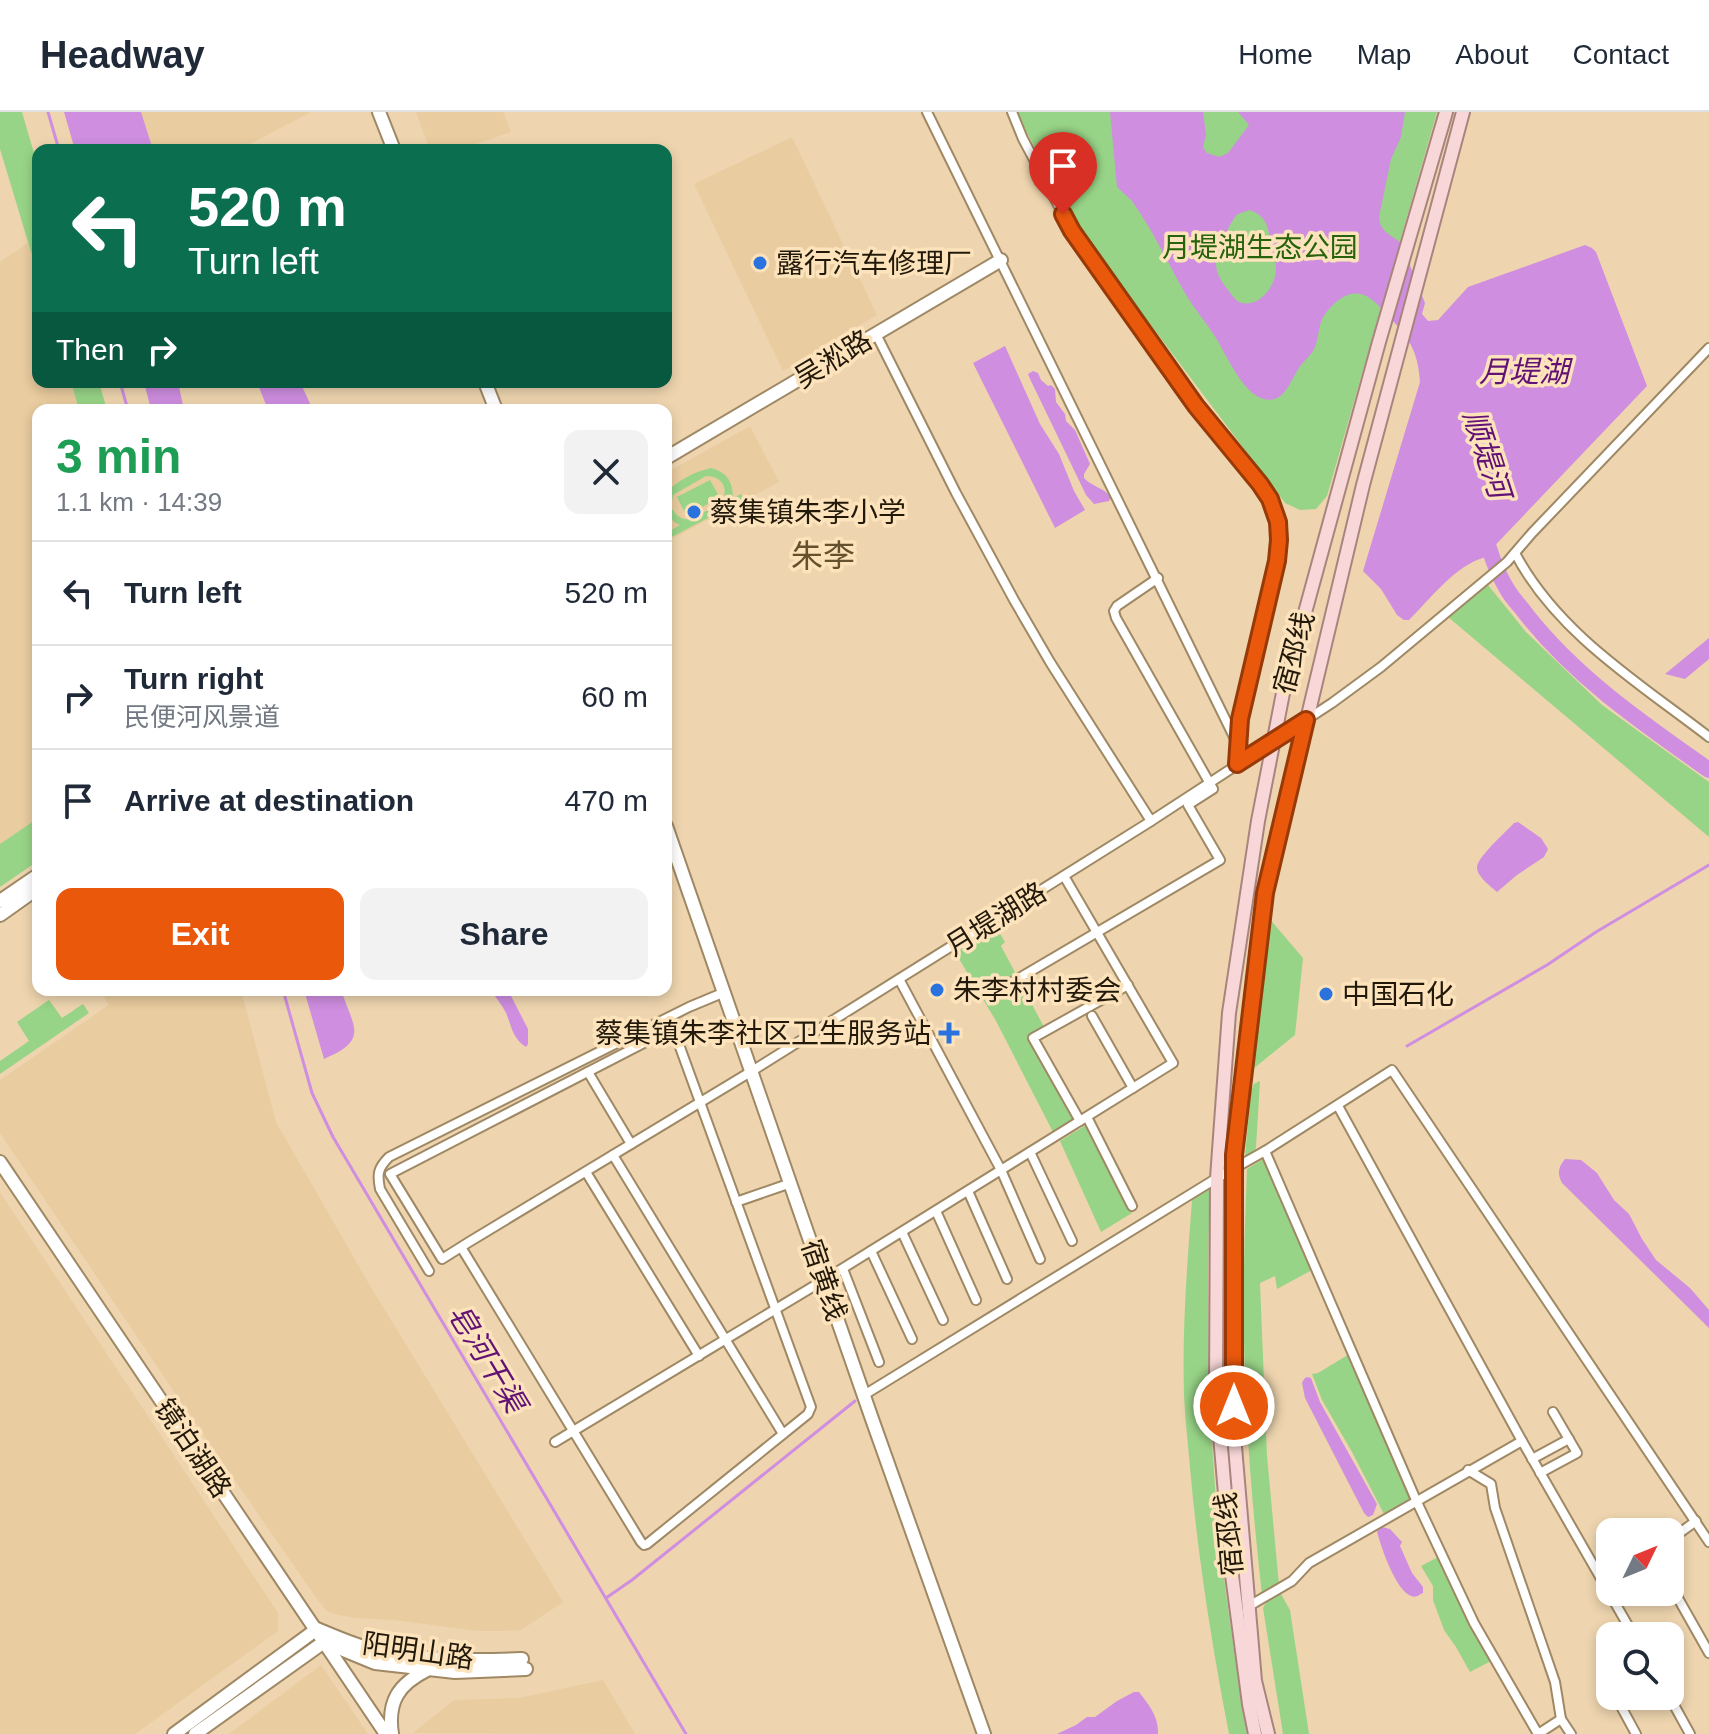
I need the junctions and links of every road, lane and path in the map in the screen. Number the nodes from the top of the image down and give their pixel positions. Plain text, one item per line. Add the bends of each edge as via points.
1 (379, 112) edge
2 (927, 112) edge
3 (1012, 112) edge
4 (1446, 112) edge
5 (1463, 112) edge
6 (392, 144) edge
7 (1001, 260) junction
8 (876, 334) junction
9 (1709, 348) edge
10 (672, 454) edge
11 (1515, 553) junction
12 (1158, 578) junction
13 (1306, 720) junction
14 (1709, 737) edge
15 (1274, 740) junction
16 (1238, 746) junction
17 (1237, 764) junction
18 (1209, 783) junction
19 (1151, 821) junction
20 (672, 843) edge
21 (1064, 876) junction
22 (32, 879) edge
23 (32, 892) edge
24 (0, 901) edge
25 (0, 915) edge
26 (1097, 933) junction
27 (899, 979) junction
28 (1128, 985) junction
29 (725, 992) junction
30 (992, 994) dead end
31 (1092, 1016) dead end
32 (574, 1065) junction
33 (752, 1071) junction
34 (584, 1074) junction
35 (1133, 1088) junction
36 (700, 1103) junction
37 (1338, 1106) junction
38 (1083, 1119) junction
39 (631, 1144) junction
40 (1265, 1151) junction
41 (1030, 1152) junction
42 (613, 1155) junction
43 (0, 1162) edge
44 (1234, 1169) junction
45 (1001, 1170) junction
46 (586, 1172) junction
47 (1217, 1178) junction
48 (791, 1183) junction
49 (968, 1191) junction
50 (736, 1202) junction
51 (1132, 1206) dead end
52 (936, 1211) junction
53 (902, 1232) junction
54 (1072, 1241) dead end
55 (461, 1247) junction
56 (871, 1251) junction
57 (1040, 1259) dead end
58 (843, 1269) junction
59 (429, 1271) dead end
60 (1007, 1279) dead end
61 (824, 1280) junction
62 (976, 1300) dead end
63 (775, 1309) junction
64 (943, 1320) dead end
65 (912, 1339) dead end
66 (725, 1340) junction
67 (699, 1356) junction
68 (879, 1362) dead end
69 (864, 1395) junction
70 (1553, 1412) dead end
71 (572, 1431) junction
72 (783, 1434) junction
73 (1569, 1439) junction
74 (1522, 1441) junction
75 (555, 1442) dead end
76 (1532, 1459) junction
77 (1468, 1470) junction
78 (1540, 1473) junction
79 (1416, 1500) junction
80 (1696, 1521) junction
81 (1684, 1530) edge
82 (1709, 1542) edge
83 (1596, 1567) edge
84 (1249, 1606) junction
85 (1682, 1606) edge
86 (317, 1629) junction
87 (324, 1642) junction
88 (1709, 1653) edge
89 (429, 1669) junction
90 (1623, 1710) edge
91 (1677, 1710) edge
92 (1561, 1719) junction
93 (174, 1734) edge
94 (195, 1734) edge
95 (389, 1734) edge
96 (984, 1734) edge
97 (1255, 1734) edge
98 (1268, 1734) edge
99 (1538, 1734) edge
100 (1571, 1734) edge
101 (1636, 1734) edge
102 (1690, 1734) edge

1 - 6 main road
2 - 7 street
3 - 16 street via 1072,231 1196,406 1270,499 1278,522 1277,561
4 - 15 main road, 宿邳线
5 - 13 main road, 宿邳线
7 - 8 main road, 吴淞路
7 - 12 street
8 - 10 main road, 吴淞路
8 - 19 street via 1014,600
9 - 11 street, 月堤湖路
11 - 13 street, 月堤湖路 via 1381,667
11 - 14 street via 1549,602 1588,644
12 - 16 street
12 - 18 street via 1114,611
13 - 15 street, 月堤湖路
13 - 44 main road, 宿邳线 via 1265,893
15 - 17 street, 月堤湖路
15 - 47 main road, 宿邳线 via 1229,1013
16 - 17 street
17 - 18 street, 月堤湖路
18 - 19 street, 月堤湖路
18 - 26 street via 1213,789 1188,805 1220,860
19 - 21 street, 月堤湖路
20 - 29 main road, 宿黄线
21 - 26 street
21 - 27 street, 月堤湖路
22 - 24 main road
23 - 25 main road
26 - 28 street
26 - 30 street
27 - 33 street, 月堤湖路
27 - 45 street
28 - 35 street via 1173,1063
28 - 38 street via 1033,1038
29 - 32 street
29 - 33 main road, 宿黄线
31 - 35 street
32 - 34 street
32 - 59 street via 389,1157 379,1168 380,1189
33 - 36 street, 月堤湖路
33 - 48 main road, 宿黄线
34 - 36 street via 673,1028
34 - 39 street
34 - 55 street via 390,1174 442,1259
35 - 38 street
36 - 39 street, 月堤湖路
36 - 50 street
37 - 40 street
37 - 74 street
37 - 80 street via 1392,1070
38 - 41 street
38 - 51 street
39 - 42 street, 月堤湖路
40 - 44 street
40 - 79 street
41 - 45 street
41 - 54 street
42 - 46 street, 月堤湖路
42 - 66 street
43 - 86 main road, 镜泊湖路
44 - 47 street
44 - 84 main road, 宿邳线 via 1234,1435
45 - 49 street
45 - 57 street
46 - 55 street, 月堤湖路
46 - 67 street
47 - 69 street
47 - 97 main road, 宿邳线 via 1216,1389 1232,1575
48 - 50 street
48 - 61 main road, 宿黄线
49 - 52 street
49 - 60 street
50 - 63 street
52 - 53 street
52 - 62 street
53 - 56 street
53 - 64 street
55 - 71 street
56 - 58 street
56 - 65 street
58 - 61 street
58 - 68 street
61 - 63 street
61 - 69 main road, 宿黄线
63 - 66 street
63 - 72 street via 811,1407
66 - 67 street
66 - 72 street
67 - 71 street
69 - 96 main road, 宿黄线
70 - 73 street
71 - 72 street via 644,1545
71 - 75 street
73 - 76 street
73 - 78 street via 1577,1453
74 - 76 street
74 - 77 street
76 - 78 street
77 - 79 street
77 - 92 street via 1491,1484 1555,1682
78 - 83 street
79 - 84 street via 1309,1563 1292,1581
79 - 99 street via 1474,1623
80 - 81 street
80 - 82 street
84 - 98 main road, 宿邳线 via 1255,1681
85 - 88 street
86 - 87 main road, 镜泊湖路
86 - 89 main road, 阳明山路 via 402,1655 524,1664 455,1672
86 - 93 main road
87 - 89 main road, 阳明山路 via 375,1663
87 - 94 main road
87 - 95 main road, 镜泊湖路
89 - 95 main road via 396,1695
90 - 101 street
91 - 102 street
92 - 99 street
92 - 100 street

